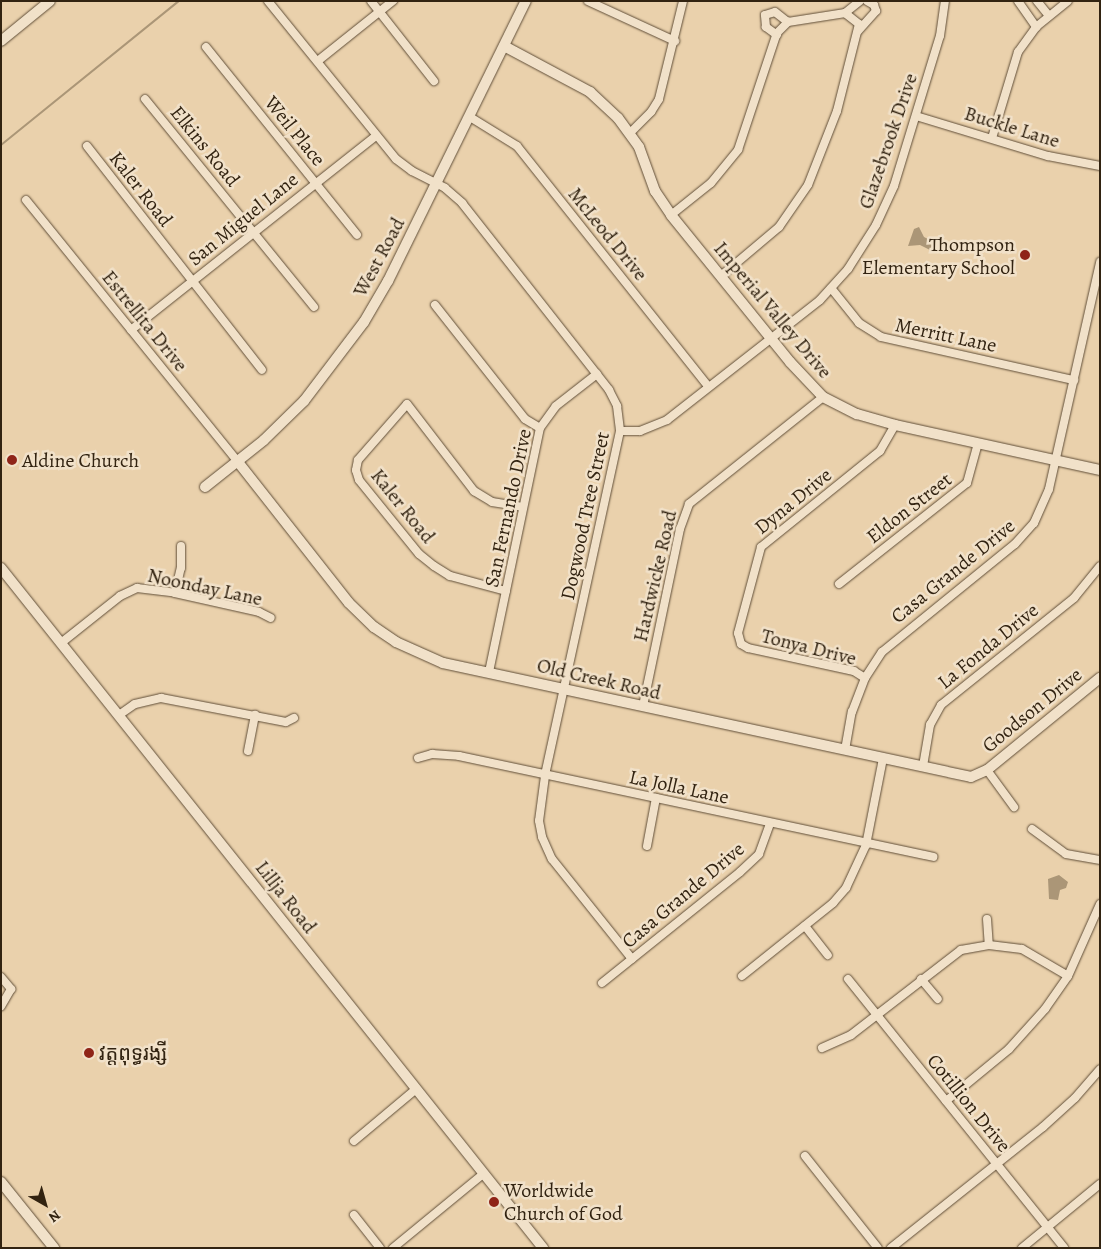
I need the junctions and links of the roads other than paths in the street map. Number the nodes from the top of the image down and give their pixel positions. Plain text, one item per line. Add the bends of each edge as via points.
1 (50, 1) edge
2 (268, 1) edge
3 (371, 1) edge
4 (393, 1) edge
5 (526, 1) edge
6 (588, 1) edge
7 (683, 1) edge
8 (860, 1) edge
9 (867, 1) edge
10 (946, 1) edge
11 (1018, 1) edge
12 (1037, 1) edge
13 (1068, 1) edge
14 (380, 12) junction
15 (845, 13) junction
16 (1049, 16) junction
17 (788, 22) junction
18 (1036, 27) junction
19 (858, 31) junction
20 (776, 35) junction
21 (1, 41) edge
22 (675, 41) junction
23 (504, 46) junction
24 (206, 47) dead end
25 (319, 60) junction
26 (434, 81) dead end
27 (146, 99) dead end
28 (470, 116) junction
29 (916, 116) junction
30 (630, 133) junction
31 (376, 136) junction
32 (992, 138) junction
33 (87, 146) dead end
34 (1100, 166) edge
35 (315, 182) junction
36 (437, 184) junction
37 (26, 200) dead end
38 (671, 216) junction
39 (254, 232) junction
40 (357, 235) dead end
41 (1100, 262) edge
42 (722, 276) junction
43 (193, 280) junction
44 (831, 288) junction
45 (435, 305) dead end
46 (314, 307) dead end
47 (131, 330) junction
48 (771, 338) junction
49 (262, 370) dead end
50 (597, 374) junction
51 (1074, 380) junction
52 (708, 386) junction
53 (823, 396) junction
54 (895, 425) junction
55 (540, 428) junction
56 (620, 431) junction
57 (978, 443) junction
58 (1056, 460) junction
59 (238, 462) junction
60 (1100, 470) edge
61 (205, 487) dead end
62 (523, 507) junction
63 (181, 546) dead end
64 (1100, 566) edge
65 (1, 568) edge
66 (839, 584) dead end
67 (506, 591) junction
68 (175, 592) junction
69 (271, 618) dead end
70 (741, 620) joint
71 (61, 643) junction
72 (489, 672) junction
73 (865, 678) junction
74 (1100, 678) edge
75 (565, 688) junction
76 (643, 706) junction
77 (118, 715) junction
78 (255, 715) junction
79 (294, 718) dead end
80 (845, 750) junction
81 (248, 752) dead end
82 (418, 758) dead end
83 (883, 758) junction
84 (923, 766) junction
85 (987, 770) junction
86 (545, 776) junction
87 (656, 798) junction
88 (1014, 807) dead end
89 (770, 823) junction
90 (1032, 829) dead end
91 (866, 845) junction
92 (646, 846) dead end
93 (933, 858) dead end
94 (1100, 860) edge
95 (1100, 904) edge
96 (987, 919) dead end
97 (805, 926) junction
98 (989, 945) junction
99 (828, 955) dead end
100 (632, 959) junction
101 (742, 976) dead end
102 (1068, 976) junction
103 (1, 977) edge
104 (848, 979) dead end
105 (921, 979) junction
106 (602, 983) dead end
107 (938, 999) dead end
108 (1, 1006) edge
109 (877, 1014) junction
110 (822, 1048) dead end
111 (1100, 1069) edge
112 (416, 1090) junction
113 (946, 1101) junction
114 (354, 1142) dead end
115 (805, 1156) dead end
116 (996, 1162) junction
117 (483, 1174) junction
118 (1, 1182) edge
119 (1100, 1184) edge
120 (354, 1215) dead end
121 (1048, 1227) junction
122 (54, 1248) edge
123 (380, 1248) edge
124 (393, 1248) edge
125 (543, 1248) edge
126 (878, 1248) edge
127 (891, 1248) edge
128 (1022, 1248) edge
129 (1064, 1248) edge

1 - 21 street
2 - 25 street, Dogwood Tree Street
3 - 14 street
4 - 14 street
5 - 23 street, West Road
6 - 22 street
7 - 22 street
8 - 15 street
9 - 19 street via 874,5 876,11
10 - 29 street, Glazebrook Drive via 940,36
11 - 18 street
12 - 16 street
13 - 16 street
14 - 25 street
14 - 26 street
15 - 17 street
15 - 19 street via 859,24
16 - 18 street
17 - 20 street
17 - 20 street via 775,12 765,15 766,27
18 - 32 street via 1015,62
19 - 42 street via 837,111 808,185 778,226
20 - 38 street via 738,150 711,183
22 - 30 street via 659,98 651,112
23 - 28 street, West Road
23 - 30 street, Imperial Valley Drive via 590,92
24 - 35 street, Weil Place
25 - 31 street, Dogwood Tree Street
27 - 39 street, Elkins Road
28 - 36 street, West Road
28 - 52 street, McLeod Drive via 516,146
29 - 32 street, Buckle Lane
29 - 44 street, Glazebrook Drive via 886,205 863,247
30 - 38 street, Imperial Valley Drive via 655,192
31 - 35 street, San Miguel Lane
31 - 36 street, Dogwood Tree Street via 406,167
32 - 34 street, Buckle Lane via 1048,156
33 - 43 street, Kaler Road
35 - 39 street, San Miguel Lane
35 - 40 street, Weil Place
36 - 50 street, Dogwood Tree Street via 462,203
36 - 59 street, West Road via 382,294 337,362 287,418
37 - 47 street, Estrellita Drive
38 - 42 street, Imperial Valley Drive
39 - 43 street, San Miguel Lane
39 - 46 street, Elkins Road
41 - 51 street, Casa Grande Drive
42 - 48 street, Imperial Valley Drive
43 - 47 street, San Miguel Lane
43 - 49 street, Kaler Road
44 - 48 street, Glazebrook Drive
44 - 51 street, Merritt Lane via 859,323 881,337
45 - 55 street via 526,419
47 - 59 street, Estrellita Drive
48 - 52 street, Glazebrook Drive
48 - 53 street, Imperial Valley Drive
50 - 55 street, San Fernando Drive via 556,406
50 - 56 street, Dogwood Tree Street via 616,406
51 - 58 street, Casa Grande Drive
52 - 56 street, Glazebrook Drive via 653,427
53 - 54 street, Imperial Valley Drive via 857,414
53 - 76 street, Hardwicke Road via 689,504 680,529
54 - 57 street, Imperial Valley Drive
54 - 70 street, Dyna Drive via 880,451 761,547
55 - 62 street, San Fernando Drive
56 - 75 street, Dogwood Tree Street
57 - 58 street, Imperial Valley Drive
57 - 66 street, Eldon Street via 967,483
58 - 60 street, Imperial Valley Drive
58 - 73 street, Casa Grande Drive via 1041,510 1025,535 892,642
59 - 61 street, West Road
59 - 72 street, Old Creek Road via 349,603 374,627 396,642 443,663
62 - 67 street, San Fernando Drive
62 - 67 street, Kaler Road via 492,502 474,491 407,404 358,460 359,480 419,554 450,576
63 - 68 street via 181,568
64 - 84 street, La Fonda Drive via 1074,598 941,705 930,725
65 - 71 street, Lillja Road
67 - 72 street, San Fernando Drive
68 - 69 street, Noonday Lane via 259,612
68 - 71 street, Noonday Lane via 146,587 130,589
70 - 73 street, Tonya Drive via 738,633 741,644 748,648 854,671
71 - 77 street, Lillja Road
72 - 75 street, Old Creek Road
73 - 80 street, Casa Grande Drive via 852,712
74 - 85 street, Goodson Drive
75 - 76 street, Old Creek Road
75 - 86 street, Dogwood Tree Street
76 - 80 street, Old Creek Road
77 - 78 street via 135,704 161,698
77 - 112 street, Lillja Road
78 - 79 street via 286,722
78 - 81 street
80 - 83 street, Old Creek Road
82 - 86 street, La Jolla Lane via 447,754
83 - 84 street, Old Creek Road
83 - 91 street
84 - 85 street, Old Creek Road via 972,777
85 - 88 street
86 - 87 street, La Jolla Lane
86 - 100 street, Dogwood Tree Street via 539,821 548,852
87 - 89 street, La Jolla Lane
87 - 92 street
89 - 91 street, La Jolla Lane
89 - 100 street, Casa Grande Drive via 759,854
90 - 94 street via 1066,854
91 - 93 street, La Jolla Lane
91 - 97 street via 846,888
95 - 102 street
96 - 98 street
97 - 99 street
97 - 101 street
98 - 102 street via 1022,949
98 - 105 street via 961,950
100 - 106 street, Casa Grande Drive
102 - 113 street via 1025,1033
103 - 108 street via 11,989
104 - 109 street, Cotillion Drive
105 - 107 street
105 - 109 street
109 - 110 street via 851,1035
109 - 113 street, Cotillion Drive
111 - 116 street via 1043,1127
112 - 114 street
112 - 117 street, Lillja Road
113 - 116 street, Cotillion Drive
115 - 126 street
116 - 121 street, Cotillion Drive
116 - 127 street
117 - 124 street
117 - 125 street, Lillja Road
118 - 122 street
119 - 121 street
120 - 123 street
121 - 128 street
121 - 129 street, Cotillion Drive

